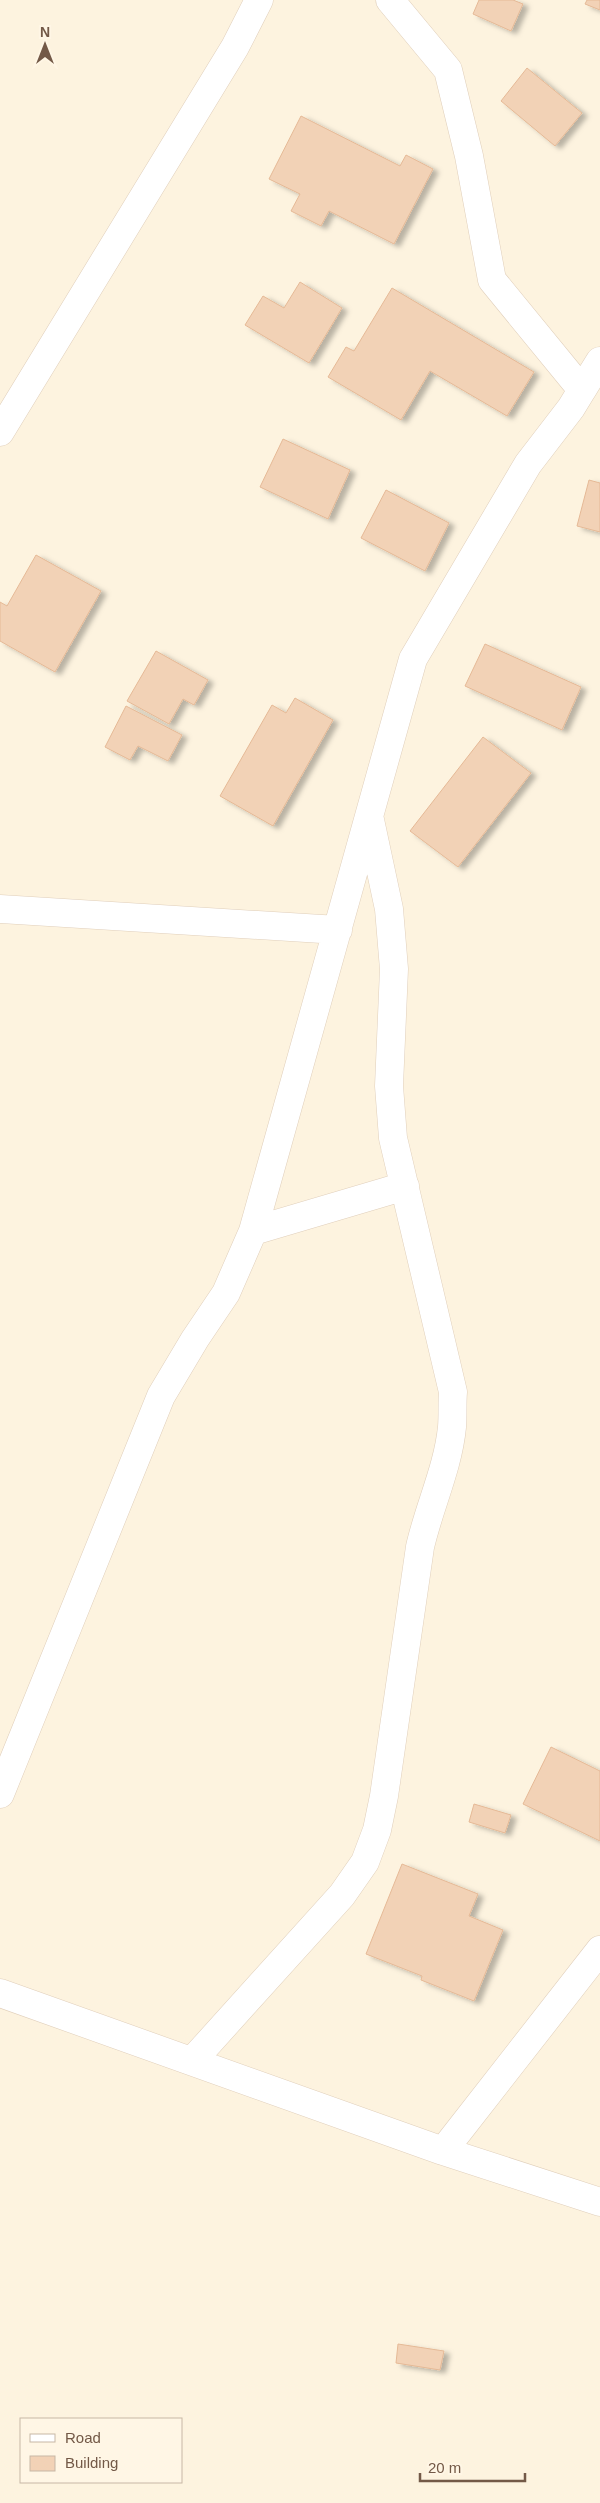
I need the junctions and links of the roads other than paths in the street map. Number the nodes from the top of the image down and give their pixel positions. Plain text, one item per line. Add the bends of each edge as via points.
1 (258, 0) edge
2 (390, 0) edge
3 (600, 361) edge
4 (582, 390) junction
5 (0, 432) edge
6 (369, 816) junction
7 (0, 909) edge
8 (338, 930) junction
9 (405, 1186) junction
10 (253, 1231) junction
11 (0, 1794) edge
12 (600, 1950) edge
13 (0, 1993) edge
14 (193, 2060) junction
15 (443, 2151) junction
16 (600, 2202) edge

1 - 5 street via 235,47
2 - 4 street via 448,70 469,156 492,280
3 - 4 street
4 - 6 street via 528,464 413,659
6 - 8 street
6 - 9 street via 389,909 394,969 389,1086 393,1138
7 - 8 street
8 - 10 street
9 - 10 street
9 - 14 street via 453,1392 452,1427 444,1468 427,1515 420,1547 377,1830 365,1862 342,1895
10 - 11 street via 226,1293 161,1396
12 - 15 street
13 - 14 street
14 - 15 street
15 - 16 street

